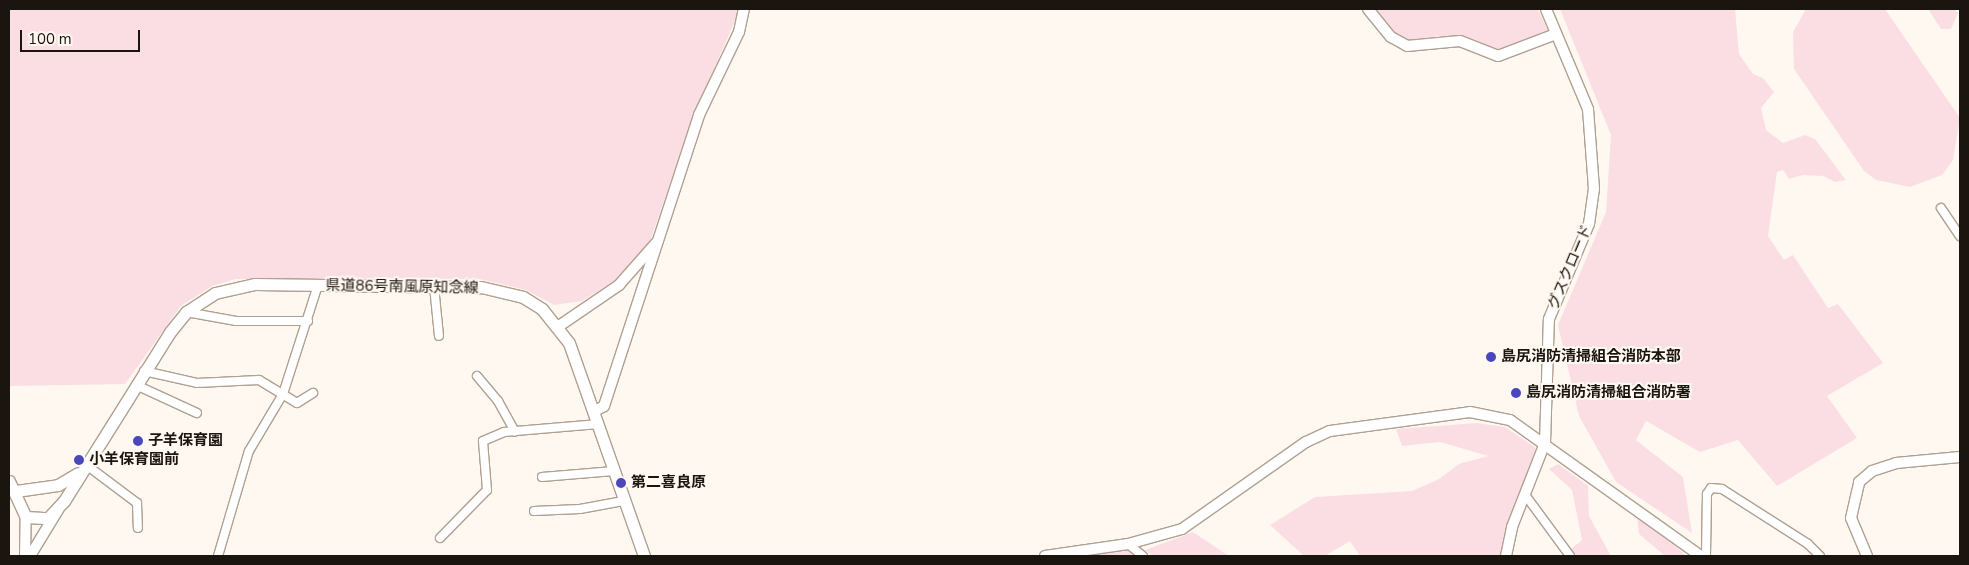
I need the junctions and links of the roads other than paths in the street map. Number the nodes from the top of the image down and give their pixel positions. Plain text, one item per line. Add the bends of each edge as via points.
1 (744, 9) edge
2 (1368, 9) edge
3 (1546, 9) edge
4 (1556, 34) junction
5 (1941, 208) dead end
6 (1960, 236) edge
7 (658, 241) junction
8 (318, 285) junction
9 (434, 286) junction
10 (186, 312) junction
11 (308, 321) junction
12 (559, 326) junction
13 (439, 336) dead end
14 (144, 371) junction
15 (477, 376) dead end
16 (136, 385) junction
17 (313, 393) dead end
18 (282, 394) junction
19 (594, 411) junction
20 (197, 413) dead end
21 (599, 424) junction
22 (514, 432) junction
23 (1545, 443) junction
24 (1960, 456) edge
25 (83, 468) junction
26 (614, 471) junction
27 (542, 477) dead end
28 (9, 481) edge
29 (16, 490) junction
30 (1526, 496) junction
31 (623, 500) junction
32 (64, 501) junction
33 (534, 511) dead end
34 (26, 517) junction
35 (138, 528) dead end
36 (440, 538) dead end
37 (1128, 544) junction
38 (25, 556) edge
39 (30, 556) edge
40 (218, 556) edge
41 (644, 556) edge
42 (1045, 556) edge
43 (1143, 556) edge
44 (1506, 556) edge
45 (1570, 556) edge
46 (1701, 556) edge
47 (1706, 556) edge
48 (1820, 556) edge
49 (1867, 556) edge

1 - 7 street via 739,32 699,115
2 - 4 street via 1391,37 1407,46 1460,41 1498,56
3 - 4 street, グスクロード
4 - 23 street, グスクロード via 1588,110 1594,189 1589,224 1549,319
5 - 6 street
7 - 12 street via 619,284
7 - 19 street via 604,406
8 - 9 main road, 県道86号南風原知念線
8 - 10 main road, 県道86号南風原知念線 via 238,286 207,297
8 - 11 street
9 - 12 main road, 県道86号南風原知念線 via 505,290 542,309
9 - 13 street
10 - 11 street via 236,321
10 - 14 main road, 県道86号南風原知念線
11 - 18 street
12 - 19 main road, 県道86号南風原知念線
14 - 16 main road, 県道86号南風原知念線
14 - 18 street via 198,383 244,377
15 - 22 street via 498,401
16 - 20 street
16 - 25 main road, 県道86号南風原知念線
17 - 18 street via 297,403
18 - 40 street via 249,451
19 - 21 main road, 県道86号南風原知念線
21 - 22 street
21 - 26 main road, 県道86号南風原知念線
22 - 36 street via 483,441 487,490
23 - 30 street, グスクロード
23 - 37 street via 1510,420 1470,412 1330,431 1306,442 1182,529
23 - 46 street
24 - 49 street via 1896,463 1872,471 1858,482 1851,518
25 - 29 main road, 県道86号南風原知念線 via 58,485
25 - 32 main road, 県道86号南風原知念線
25 - 35 street via 137,503
26 - 27 street
26 - 31 main road, 県道86号南風原知念線
28 - 29 main road
29 - 34 main road
30 - 44 street, グスクロード via 1512,527
30 - 45 street
31 - 33 street via 580,510
31 - 41 main road, 県道86号南風原知念線
32 - 34 main road, 県道86号南風原知念線 via 45,519
32 - 39 street
34 - 38 street
37 - 42 street
37 - 43 street
47 - 48 street via 1707,494 1711,488 1722,489 1808,544

